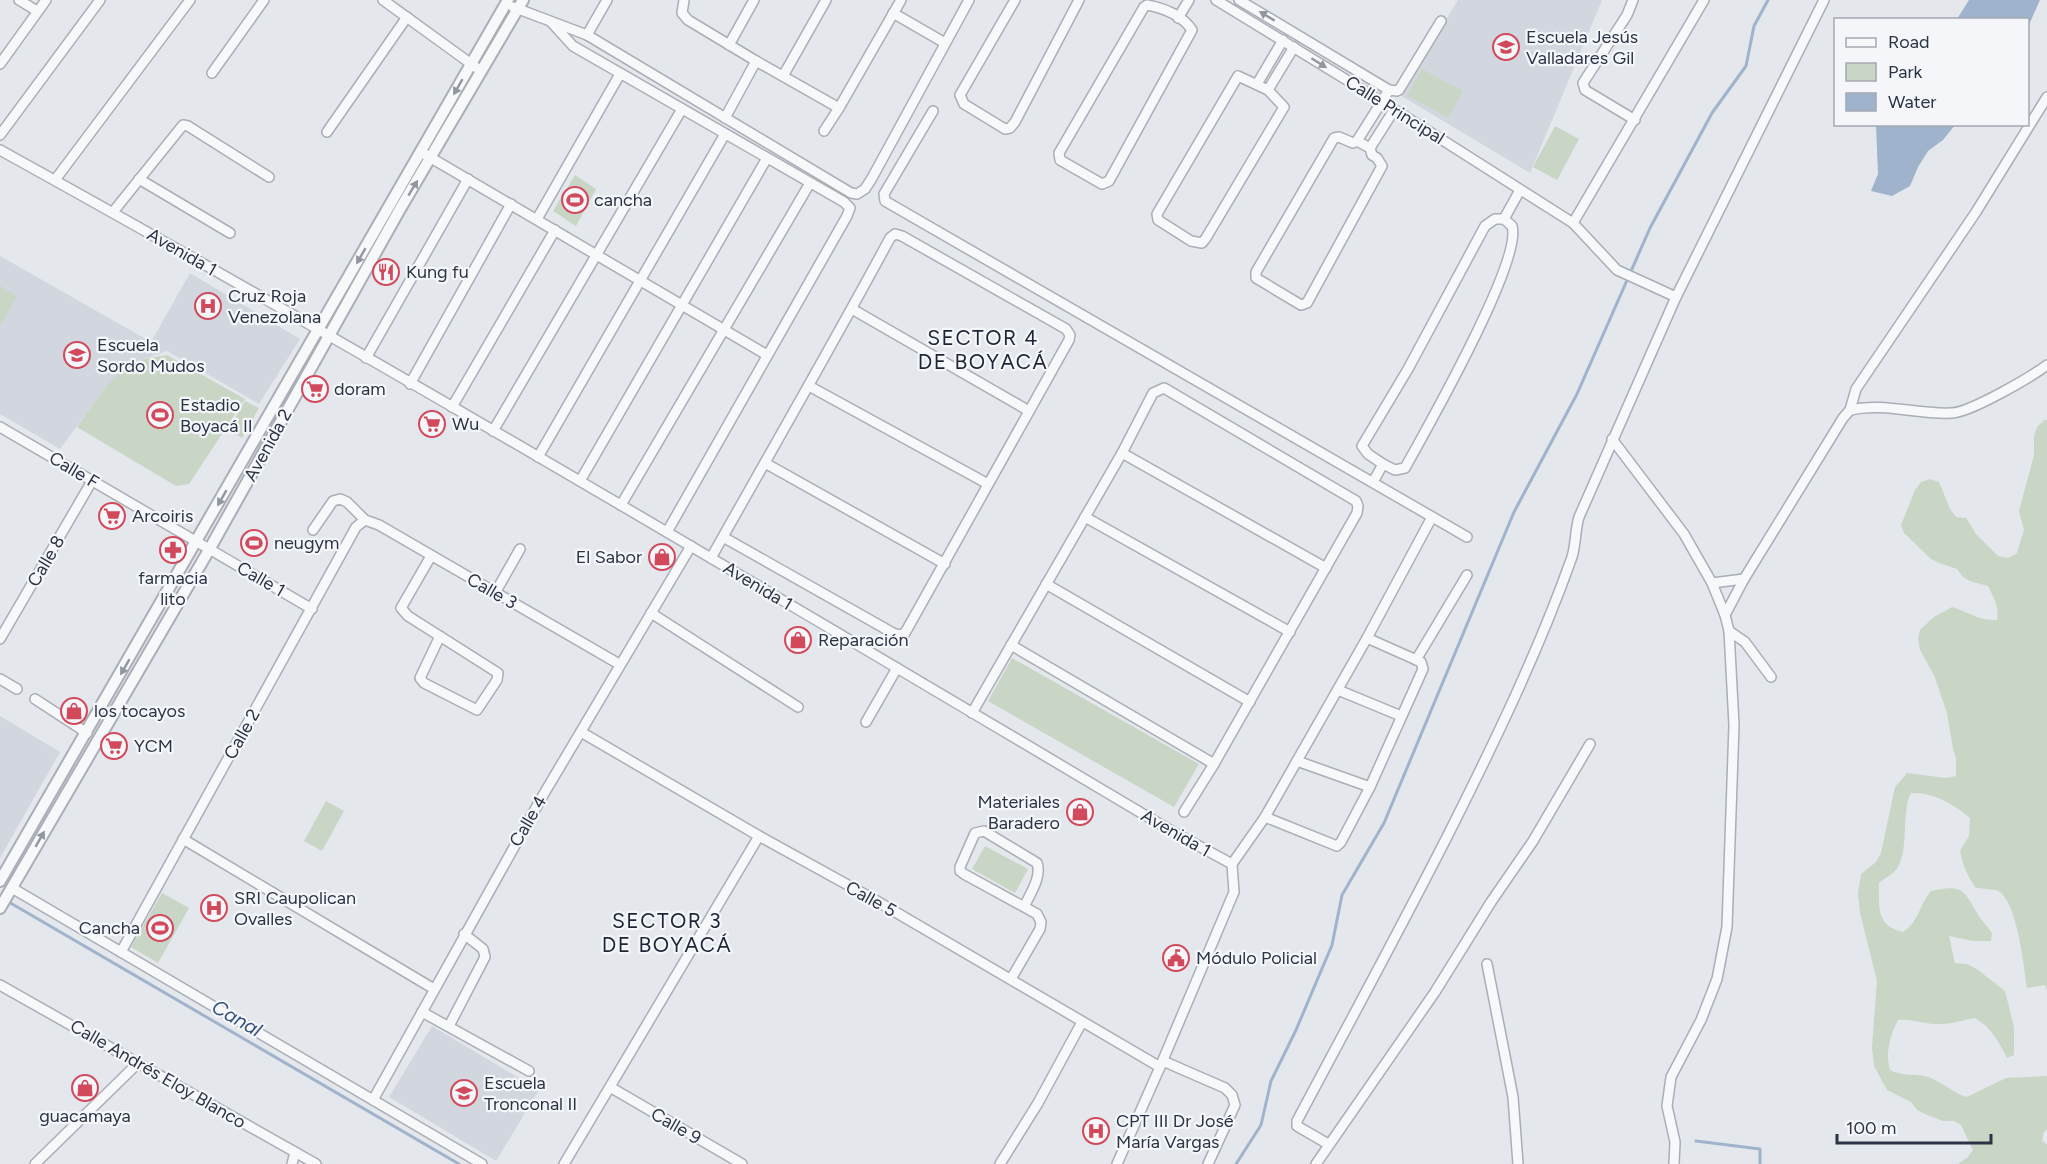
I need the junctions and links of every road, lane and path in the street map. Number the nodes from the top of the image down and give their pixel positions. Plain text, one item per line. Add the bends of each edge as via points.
1 (19, 0) edge
2 (46, 0) edge
3 (100, 0) edge
4 (190, 0) edge
5 (264, 0) edge
6 (383, 0) edge
7 (608, 0) edge
8 (684, 0) edge
9 (754, 0) edge
10 (826, 0) edge
11 (901, 0) edge
12 (969, 0) edge
13 (1015, 0) edge
14 (1079, 0) edge
15 (1171, 0) edge
16 (1189, 0) edge
17 (1216, 0) edge
18 (1239, 0) edge
19 (1633, 0) edge
20 (1704, 0) edge
21 (1824, 0) edge
22 (507, 2) edge
23 (520, 4) edge
24 (1166, 10) junction
25 (37, 12) junction
26 (893, 13) junction
27 (407, 17) junction
28 (1178, 18) junction
29 (1441, 21) dead end
30 (552, 22) junction
31 (587, 34) junction
32 (1282, 40) junction
33 (945, 43) junction
34 (729, 45) junction
35 (1294, 47) junction
36 (1, 62) edge
37 (756, 62) junction
38 (476, 68) junction
39 (212, 73) dead end
40 (620, 74) junction
41 (783, 76) junction
42 (1257, 84) junction
43 (1268, 90) junction
44 (1389, 90) junction
45 (2047, 97) edge
46 (1381, 101) junction
47 (839, 108) junction
48 (682, 109) junction
49 (1394, 110) junction
50 (933, 111) dead end
51 (725, 118) junction
52 (1635, 120) junction
53 (824, 131) dead end
54 (327, 132) dead end
55 (725, 134) junction
56 (0, 135) edge
57 (1358, 141) junction
58 (1370, 148) junction
59 (0, 150) edge
60 (421, 152) junction
61 (431, 158) junction
62 (767, 158) junction
63 (269, 177) dead end
64 (468, 178) junction
65 (139, 179) junction
66 (55, 180) junction
67 (810, 183) junction
68 (1520, 190) junction
69 (511, 204) junction
70 (113, 212) junction
71 (537, 219) junction
72 (1504, 219) junction
73 (1573, 223) junction
74 (555, 230) junction
75 (230, 233) dead end
76 (597, 255) junction
77 (641, 281) junction
78 (1676, 297) junction
79 (682, 305) junction
80 (852, 309) junction
81 (724, 330) junction
82 (318, 331) junction
83 (328, 337) junction
84 (767, 355) junction
85 (366, 358) junction
86 (2047, 364) edge
87 (410, 384) junction
88 (809, 386) junction
89 (452, 408) junction
90 (1850, 410) junction
91 (1029, 411) junction
92 (0, 427) edge
93 (493, 431) junction
94 (1612, 439) junction
95 (1122, 453) junction
96 (538, 457) junction
97 (765, 463) junction
98 (1383, 464) junction
99 (92, 481) junction
100 (580, 482) junction
101 (1373, 482) junction
102 (988, 484) junction
103 (621, 505) junction
104 (1084, 517) junction
105 (1432, 517) junction
106 (365, 520) junction
107 (313, 530) dead end
108 (667, 532) junction
109 (723, 537) junction
110 (1467, 537) dead end
111 (197, 542) junction
112 (691, 546) junction
113 (520, 549) dead end
114 (209, 550) junction
115 (431, 556) junction
116 (711, 558) junction
117 (945, 564) junction
118 (1326, 568) junction
119 (1467, 575) dead end
120 (1744, 579) junction
121 (1712, 583) junction
122 (1046, 584) junction
123 (495, 593) junction
124 (312, 609) junction
125 (651, 613) junction
126 (1725, 615) junction
127 (1729, 631) junction
128 (1290, 632) junction
129 (440, 636) junction
130 (1367, 638) junction
131 (0, 639) edge
132 (1011, 645) junction
133 (1416, 660) junction
134 (620, 664) junction
135 (897, 668) junction
136 (1771, 676) dead end
137 (0, 679) edge
138 (17, 689) dead end
139 (1338, 690) junction
140 (35, 699) dead end
141 (1250, 702) junction
142 (798, 707) dead end
143 (972, 712) junction
144 (1401, 716) junction
145 (866, 722) dead end
146 (580, 732) junction
147 (87, 733) junction
148 (1590, 744) dead end
149 (1297, 761) junction
150 (1214, 764) junction
151 (1370, 787) junction
152 (1184, 812) dead end
153 (1265, 817) junction
154 (759, 836) junction
155 (183, 839) junction
156 (1232, 864) junction
157 (0, 881) edge
158 (11, 888) junction
159 (1024, 907) junction
160 (0, 908) edge
161 (464, 934) junction
162 (121, 952) junction
163 (1487, 963) dead end
164 (1011, 979) junction
165 (0, 985) edge
166 (434, 989) junction
167 (422, 1011) junction
168 (1082, 1022) junction
169 (449, 1026) junction
170 (138, 1063) junction
171 (1162, 1064) junction
172 (529, 1071) dead end
173 (610, 1087) junction
174 (373, 1100) junction
175 (1328, 1144) junction
176 (295, 1152) junction
177 (35, 1164) edge
178 (292, 1164) edge
179 (316, 1164) edge
180 (482, 1164) edge
181 (564, 1164) edge
182 (742, 1164) edge
183 (1000, 1164) edge
184 (1117, 1164) edge
185 (1208, 1164) edge
186 (1316, 1164) edge
187 (1518, 1164) edge
188 (1674, 1164) edge

1 - 25 street
2 - 25 street
3 - 56 street
4 - 66 street
5 - 39 street
6 - 27 street
7 - 31 street
8 - 34 street via 682,13 688,20
9 - 34 street
10 - 41 street
11 - 26 street
12 - 33 street
13 - 14 street via 960,95 964,104 1005,129 1015,122
15 - 24 street
16 - 28 street
17 - 32 street, Calle Principal
44 -> 18 street
19 - 52 street via 1583,87
20 - 52 street
21 - 78 street
22 - 23 street
22 - 38 street, Avenida 2
23 - 30 street
23 - 38 street, Avenida 2
24 - 28 street
24 - 28 street via 1144,7 1059,153 1060,160 1102,184 1109,181 1192,30
25 - 36 street
26 - 33 street
26 - 47 street
27 - 38 street
27 - 54 street
29 - 44 street via 1399,90
30 - 31 street
30 - 40 street via 573,46
31 - 51 street
32 - 35 street, Calle Principal
32 - 42 street
33 - 51 street via 872,178 856,194
34 - 37 street
35 - 43 street
35 -> 46 street, Calle Principal
37 - 41 street
37 - 51 street
38 -> 60 street, Avenida 2
38 - 61 street, Avenida 2
40 - 48 street
40 - 71 street
41 - 47 street
42 - 43 street
42 - 43 street via 1238,76 1157,214 1158,220 1191,241 1202,243 1206,238 1284,107
44 - 46 street
45 - 90 street via 1976,213 1856,388
46 - 49 street, Calle Principal
46 - 57 street
47 - 53 street
48 - 55 street
48 - 76 street
49 - 58 street
49 - 68 street, Calle Principal
50 - 101 street via 884,194 885,201
52 - 73 street
55 - 62 street
55 - 77 street
57 - 58 street
57 - 58 street via 1334,138 1256,272 1256,278 1301,305 1306,303 1382,166
59 - 66 street, Avenida 1
60 - 61 street
60 -> 82 street, Avenida 2
61 - 64 street
83 -> 61 street, Avenida 2
62 - 67 street
62 - 79 street
63 - 65 street via 183,125
64 - 69 street
64 - 85 street
65 - 70 street
65 - 75 street
66 - 70 street, Avenida 1
67 - 81 street
67 - 84 street via 850,208
68 - 72 street
68 - 73 street, Calle Principal
69 - 71 street
69 - 87 street
70 - 82 street, Avenida 1
71 - 74 street
72 - 98 street via 1512,226 1513,240 1497,290 1405,468 1395,470
72 - 98 street via 1495,219 1485,226 1362,446
73 - 78 street, Calle Principal via 1617,270
74 - 76 street
74 - 89 street
76 - 77 street
76 - 93 street
77 - 79 street
77 - 96 street
78 - 94 street
79 - 81 street
79 - 100 street
80 - 88 street
80 - 91 street
80 - 91 street via 894,234 1066,329 1069,340
81 - 84 street
81 - 103 street
82 - 83 street, Avenida 1
82 -> 111 street, Avenida 2
83 - 85 street, Avenida 1
83 - 114 street, Avenida 2
84 - 108 street
85 - 87 street, Avenida 1
86 - 90 street via 1969,409 1954,413 1871,407
87 - 89 street, Avenida 1
88 - 97 street
88 - 102 street
89 - 93 street, Avenida 1
90 - 120 street
91 - 102 street
92 - 99 street, Calle F
93 - 96 street, Avenida 1
94 - 121 street via 1684,534
94 - 175 street via 1579,517 1568,566 1487,758 1297,1121 1301,1130
95 - 104 street
95 - 118 street
95 - 118 street via 1153,393 1164,388 1356,501 1357,513
96 - 100 street, Avenida 1
97 - 109 street
97 - 117 street
98 - 101 street
99 - 111 street, Calle F
99 - 131 street, Calle 8
100 - 103 street, Avenida 1
101 - 105 street
102 - 117 street
103 - 108 street, Avenida 1
104 - 122 street
104 - 128 street
105 - 110 street
105 - 130 street
106 - 107 street, Calle 3 via 340,498 333,501
106 - 115 street, Calle 3
106 - 124 street, Calle 2 via 356,527
108 - 112 street, Avenida 1
109 - 116 street
109 - 117 street via 899,635 905,633
111 - 114 street, Calle F
111 -> 147 street, Avenida 2
112 - 116 street, Avenida 1
112 - 125 street, Calle 4
113 - 123 street
114 - 124 street, Calle 1
158 -> 114 street, Avenida 2
115 - 123 street, Calle 3
115 - 129 street via 401,608
116 - 135 street, Avenida 1
118 - 128 street
119 - 133 street
120 - 121 street
120 - 126 street
121 - 126 street
122 - 132 street
122 - 141 street
123 - 134 street, Calle 3
124 - 155 street, Calle 2
125 - 134 street, Calle 4
125 - 142 street
126 - 127 street
127 - 136 street via 1745,642
127 - 188 street via 1734,725 1727,927 1713,990 1671,1077 1667,1106 1675,1142
128 - 141 street
129 - 129 street via 498,673 477,710 420,678
130 - 133 street
130 - 139 street
132 - 143 street
132 - 150 street
133 - 144 street via 1423,664 1423,669
134 - 146 street, Calle 4
135 - 143 street, Avenida 1
135 - 145 street
137 - 138 street
139 - 144 street
139 - 149 street
140 - 147 street
141 - 150 street
143 - 156 street, Avenida 1
144 - 151 street
146 - 154 street, Calle 5
146 - 161 street, Calle 4
147 - 157 street, Avenida 2
148 - 175 street via 1533,841 1435,992
149 - 151 street
149 - 153 street
150 - 152 street
151 - 153 street via 1337,846
153 - 156 street
154 - 164 street, Calle 5
154 - 173 street
155 - 162 street, Calle 2
155 - 166 street
156 - 171 street, Avenida 1 via 1234,892
158 - 160 street, Avenida 2
158 - 162 street
159 - 159 street via 960,871 975,833 984,831 1037,863 1038,876
159 - 164 street via 1037,914 1040,929
161 - 166 street, Calle 4
161 - 169 street via 483,949 485,957
162 - 174 street
163 - 187 street via 1512,1097
164 - 168 street, Calle 5
165 - 170 street, Calle Andrés Eloy Blanco
166 - 167 street, Calle 4
167 - 169 street
167 - 174 street, Calle 4
168 - 171 street, Calle 5
168 - 183 street
169 - 172 street
170 - 176 street, Calle Andrés Eloy Blanco
170 - 177 street
171 - 184 street, Avenida 1
171 - 185 street, Calle 5 via 1225,1088 1232,1095 1235,1104
173 - 181 street
173 - 182 street, Calle 9
174 - 180 street
175 - 186 street
176 - 178 street
176 - 179 street, Calle Andrés Eloy Blanco

